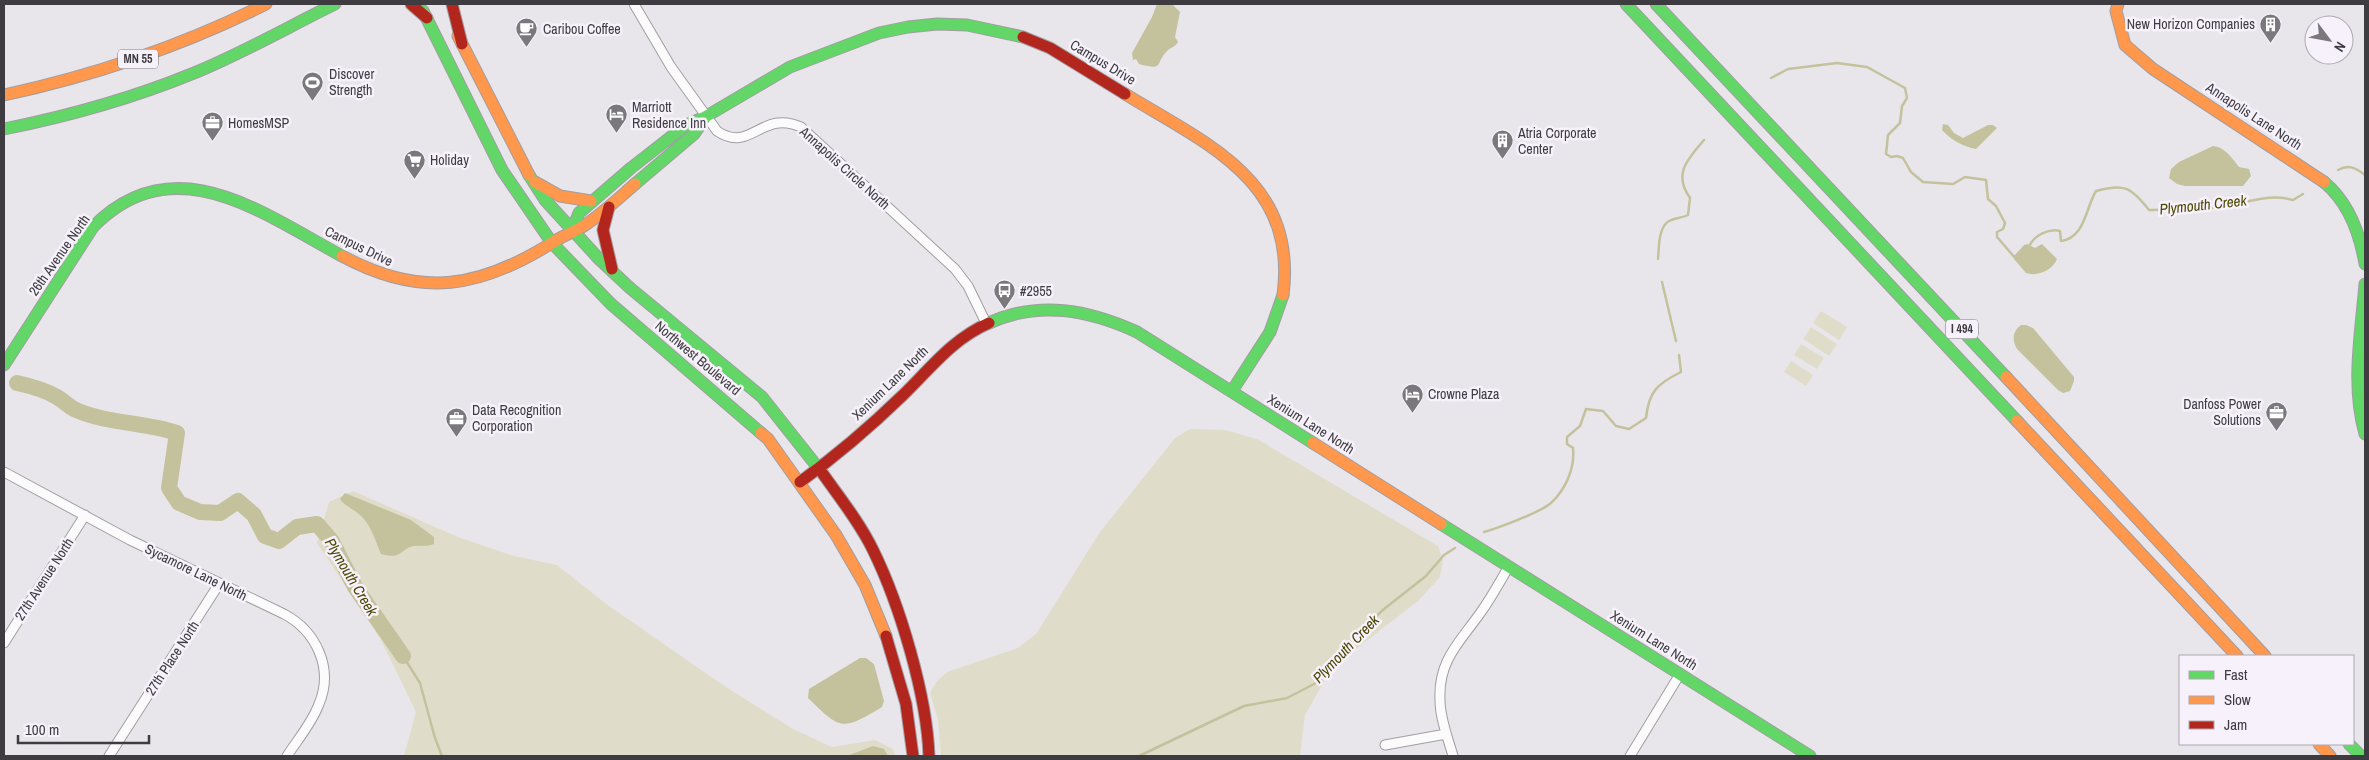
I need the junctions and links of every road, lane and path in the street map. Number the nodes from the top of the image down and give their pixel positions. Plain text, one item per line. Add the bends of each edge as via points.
1 (266, 4) edge
2 (334, 4) edge
3 (411, 4) edge
4 (420, 4) edge
5 (444, 4) edge
6 (452, 4) edge
7 (634, 4) edge
8 (1656, 4) edge
9 (2118, 4) edge
10 (1628, 6) edge
11 (427, 18) junction
12 (462, 44) junction
13 (4, 95) edge
14 (706, 118) junction
15 (4, 129) edge
16 (532, 180) junction
17 (162, 189) joint
18 (591, 201) junction
19 (611, 204) junction
20 (572, 230) junction
21 (552, 243) junction
22 (2365, 264) edge
23 (612, 272) junction
24 (2365, 284) edge
25 (986, 323) junction
26 (8, 350) edge
27 (4, 365) edge
28 (1232, 391) junction
29 (2365, 434) edge
30 (819, 468) junction
31 (4, 472) edge
32 (800, 482) junction
33 (85, 516) junction
34 (1509, 566) junction
35 (219, 584) junction
36 (4, 643) edge
37 (2236, 655) edge
38 (2265, 655) edge
39 (1680, 674) junction
40 (1446, 734) junction
41 (1385, 745) dead end
42 (2320, 745) edge
43 (2350, 745) edge
44 (108, 756) edge
45 (287, 756) edge
46 (913, 756) edge
47 (929, 756) edge
48 (1453, 756) edge
49 (1630, 756) edge
50 (1810, 756) edge
51 (2330, 756) edge
52 (2361, 756) edge

1 - 13 main road, MN 55 via 208,33 155,54 93,74
2 - 15 main road, MN 55 via 195,72 103,106
3 - 11 main road
4 - 11 main road, Northwest Boulevard
5 - 12 main road, Northwest Boulevard
6 - 12 main road
7 - 14 street, Annapolis Circle North
8 - 38 main road, I 494
9 - 22 main road, Annapolis Lane North via 2116,11 2125,45 2154,69 2326,183 2341,200 2356,226
10 - 37 main road, I 494
11 - 21 main road, Northwest Boulevard via 502,170
12 - 16 main road, Northwest Boulevard
14 - 18 main road, Campus Drive via 686,125
14 - 19 main road, Campus Drive via 694,134
14 - 25 street, Annapolis Circle North via 717,131 735,139 744,138 776,122 793,123 808,132 955,269 968,286
14 - 28 main road, Campus Drive via 790,67 879,33 937,24 966,25 1023,37 1050,48 1219,152 1246,174 1265,198 1282,238 1281,303 1274,324
16 - 18 main road via 560,196
16 - 20 main road, Northwest Boulevard
17 - 21 main road, Campus Drive via 193,188 236,199 366,269 412,283 435,285 482,278 505,270
17 - 26 main road, 26th Avenue North via 129,199 94,226
18 - 20 main road, Campus Drive via 579,213
19 - 20 main road, Campus Drive via 587,224
19 - 23 main road via 603,217 602,228
20 - 21 main road, Campus Drive
20 - 23 main road, Northwest Boulevard
21 - 32 main road, Northwest Boulevard via 611,304 768,439
23 - 30 main road, Northwest Boulevard via 762,397
24 - 29 main road via 2359,385 2359,407
25 - 28 main road, Xenium Lane North via 1023,311 1046,308 1093,313 1115,320
25 - 30 main road, Xenium Lane North via 954,343 872,424
26 - 27 main road, 26th Avenue North
28 - 34 main road, Xenium Lane North
30 - 32 main road, Xenium Lane North
30 - 47 main road, Northwest Boulevard via 873,550 893,601 907,642 928,732
31 - 33 street, Sycamore Lane North
32 - 46 main road, Northwest Boulevard via 865,585 888,641 906,704
33 - 35 street, Sycamore Lane North
33 - 36 street, 27th Avenue North
34 - 39 main road, Xenium Lane North
34 - 40 street via 1445,664 1440,682 1440,701
35 - 44 street, 27th Place North
35 - 45 street, Sycamore Lane North via 296,620 314,640 324,664 323,691 313,716
39 - 49 street
39 - 50 main road, Xenium Lane North
40 - 41 street
40 - 48 street
42 - 51 main road
43 - 52 main road

